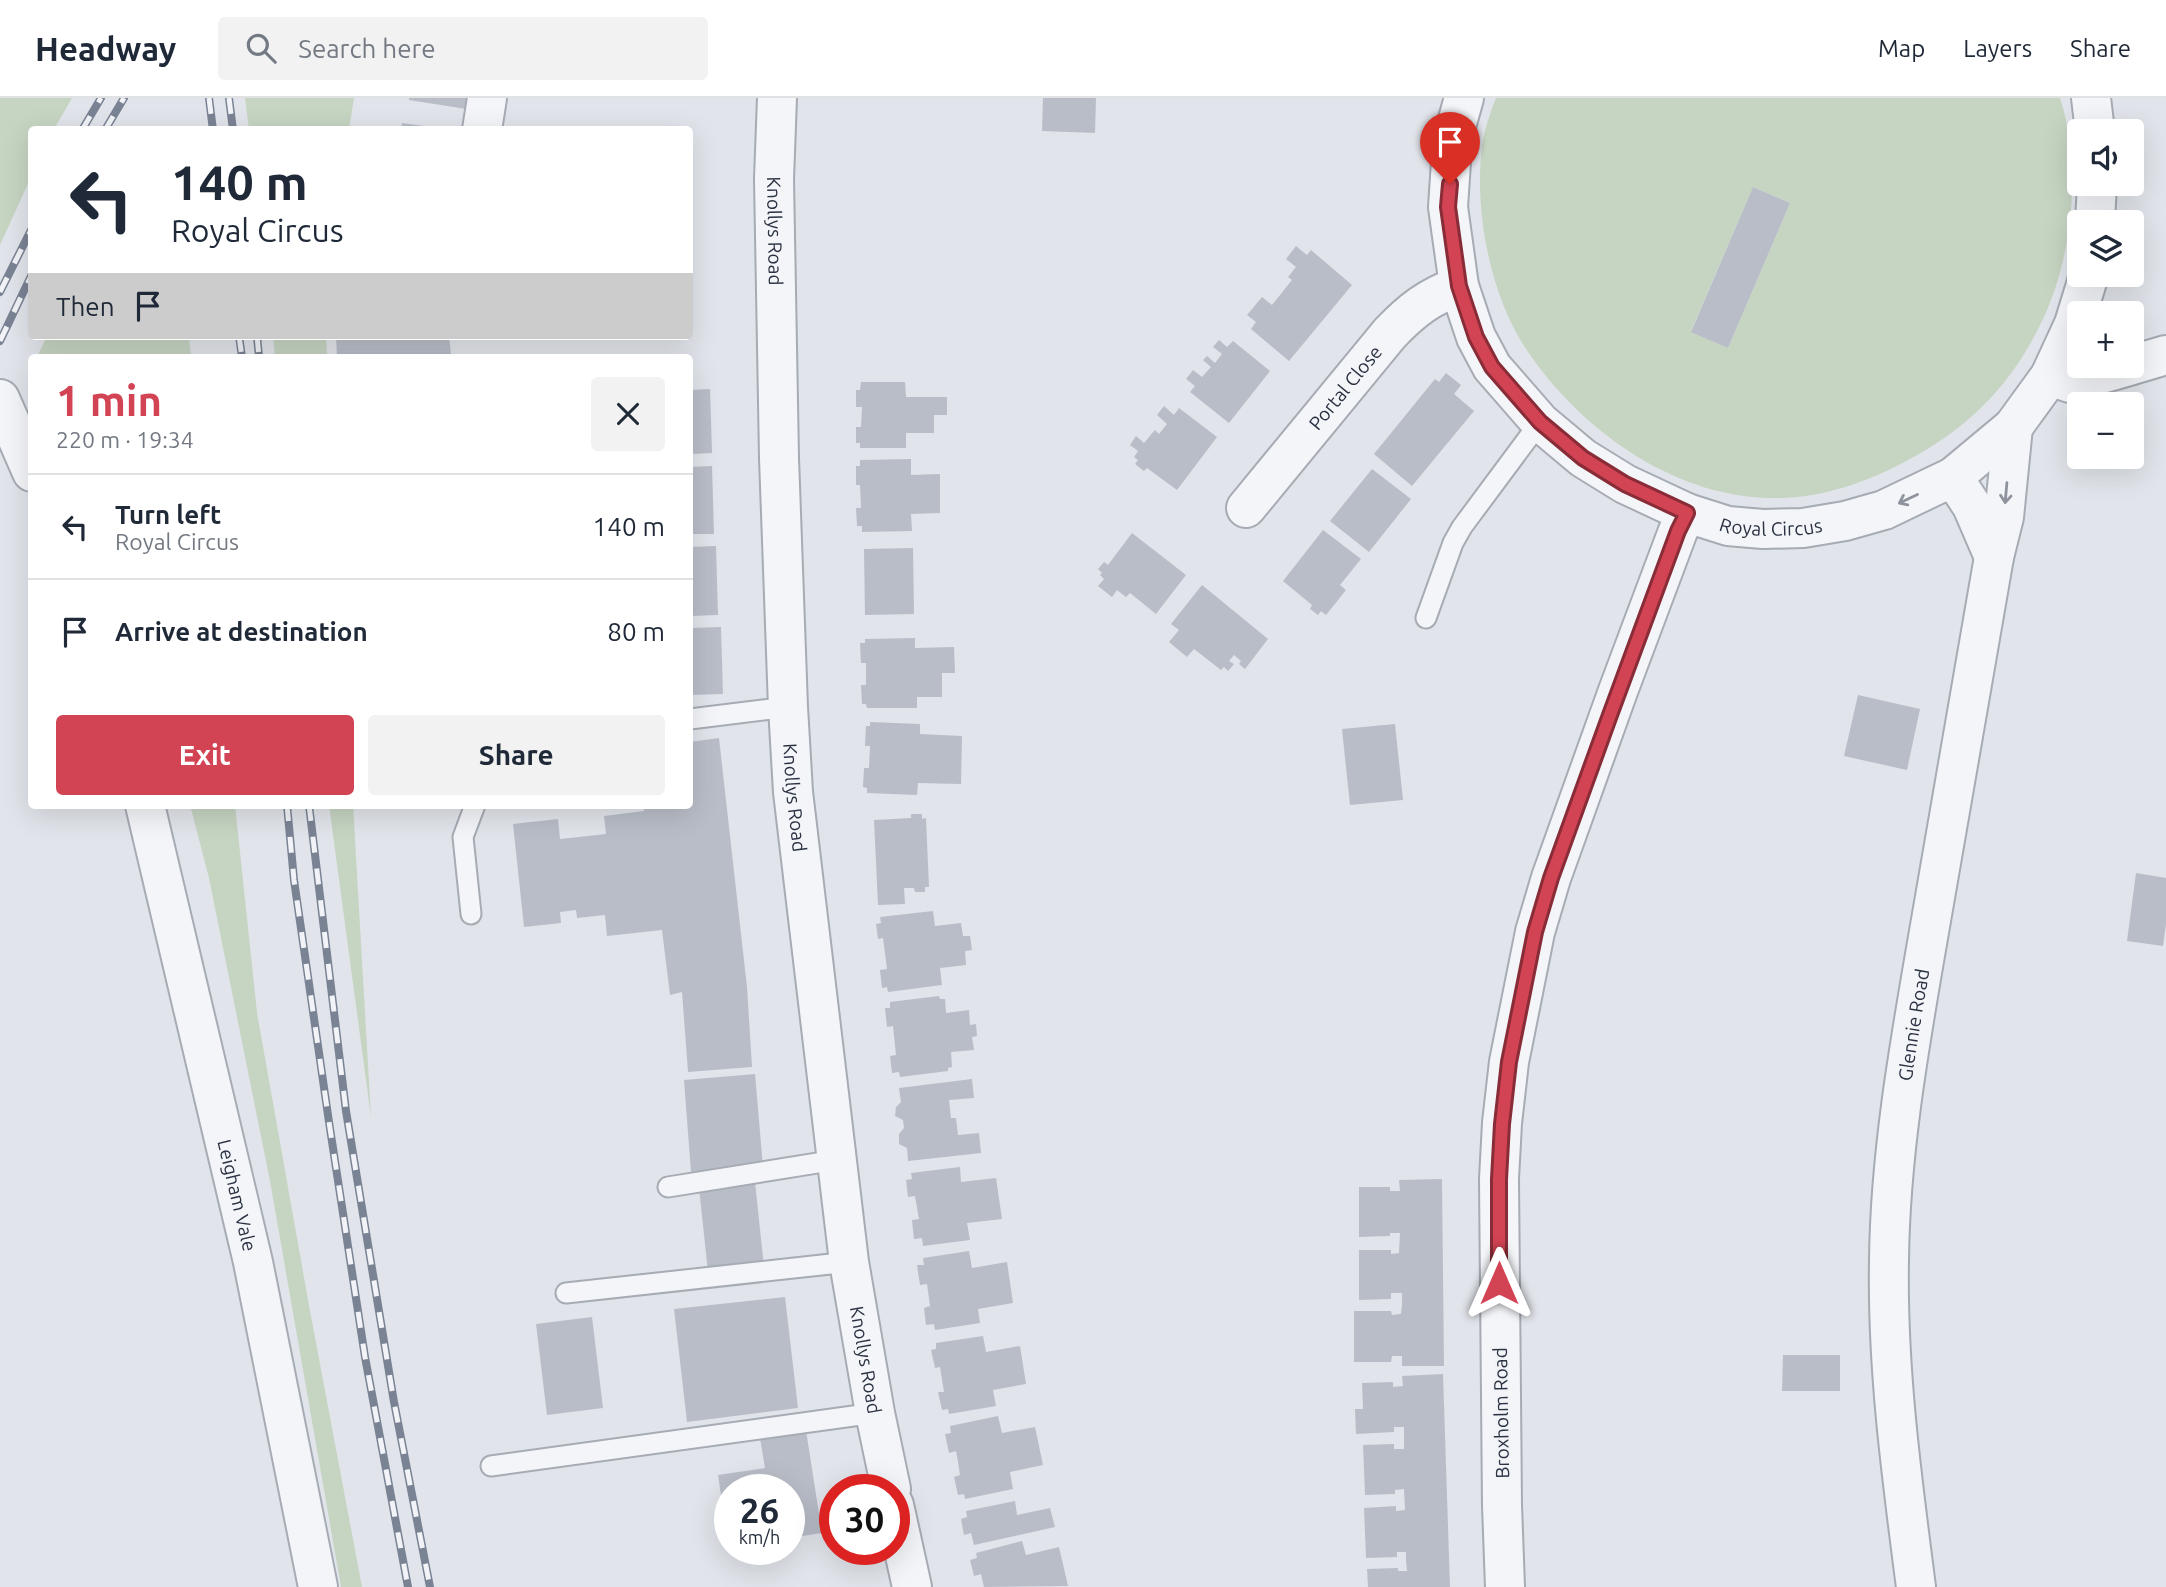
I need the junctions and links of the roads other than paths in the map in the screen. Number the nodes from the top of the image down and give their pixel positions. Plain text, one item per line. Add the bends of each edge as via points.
1 (487, 98) edge
2 (777, 98) edge
3 (1464, 98) edge
4 (2091, 98) edge
5 (2094, 119) edge
6 (483, 126) edge
7 (1459, 286) junction
8 (2085, 287) edge
9 (2150, 362) edge
10 (2050, 376) junction
11 (0, 399) edge
12 (1540, 422) junction
13 (2013, 428) junction
14 (28, 463) edge
15 (1953, 477) junction
16 (1246, 508) dead end
17 (1687, 513) junction
18 (1994, 557) junction
19 (1426, 618) dead end
20 (788, 707) junction
21 (693, 719) edge
22 (146, 809) edge
23 (473, 809) edge
24 (471, 914) dead end
25 (836, 1160) junction
26 (668, 1186) dead end
27 (849, 1262) junction
28 (566, 1293) dead end
29 (875, 1413) junction
30 (491, 1466) dead end
31 (888, 1474) edge
32 (907, 1565) edge
33 (318, 1587) edge
34 (912, 1587) edge
35 (1504, 1587) edge
36 (1916, 1587) edge

1 - 6 street
2 - 20 street, Knollys Road via 779,458
3 - 7 street, Royal Circus via 1451,162 1448,207
4 - 5 street
7 - 12 street, Royal Circus via 1492,367
7 - 16 street, Portal Close via 1413,310 1390,333
8 - 10 street, Royal Circus
9 - 10 street via 2070,383
10 - 13 street, Royal Circus
11 - 14 street
12 - 17 street, Royal Circus via 1583,458 1625,484
12 - 19 lane via 1462,527
13 - 15 street, Royal Circus
13 -> 18 street, Glennie Road via 2004,517
15 -> 17 street, Royal Circus via 1884,510 1803,528 1728,526
15 - 18 street via 1972,506
17 - 35 street, Broxholm Road via 1551,878 1535,932 1509,1062 1499,1179
18 - 36 street, Glennie Road via 1895,1156 1889,1262 1894,1396
20 - 21 lane
20 - 25 street, Knollys Road via 794,803
22 - 33 street, Leigham Vale via 253,1262
23 - 24 lane via 463,836
25 - 26 lane
25 - 27 street, Knollys Road
27 - 28 lane
27 - 29 street, Knollys Road
29 - 30 lane
29 - 31 street, Knollys Road
32 - 34 street

